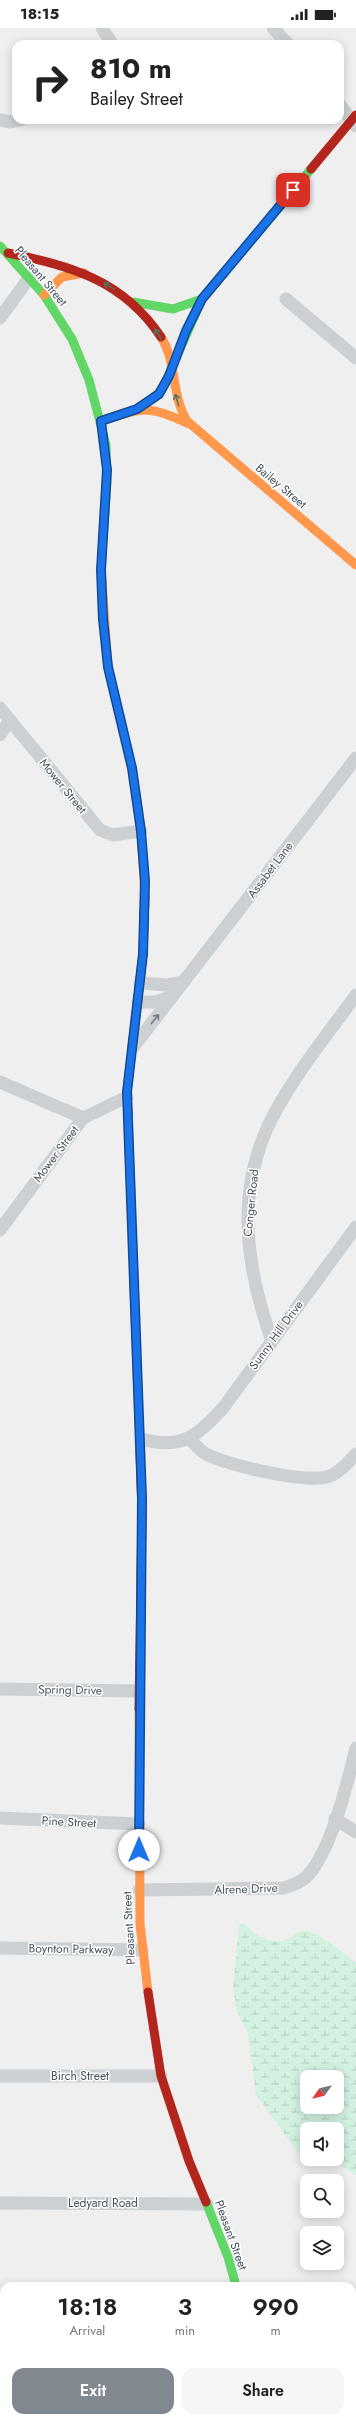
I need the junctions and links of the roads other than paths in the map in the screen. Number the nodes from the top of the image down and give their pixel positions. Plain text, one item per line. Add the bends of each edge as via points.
1 (102, 28) edge
2 (275, 29) edge
3 (110, 40) edge
4 (285, 40) edge
5 (344, 109) edge
6 (0, 120) edge
7 (12, 121) edge
8 (355, 121) edge
9 (0, 246) edge
10 (8, 254) junction
11 (84, 273) junction
12 (30, 278) junction
13 (44, 295) junction
14 (202, 299) junction
15 (286, 299) dead end
16 (133, 302) junction
17 (0, 318) edge
18 (356, 358) edge
19 (171, 370) junction
20 (137, 409) junction
21 (101, 421) junction
22 (192, 426) junction
23 (356, 565) edge
24 (0, 708) edge
25 (10, 720) junction
26 (0, 734) edge
27 (356, 758) edge
28 (141, 831) junction
29 (184, 982) junction
30 (140, 983) junction
31 (175, 994) junction
32 (356, 995) edge
33 (138, 1002) junction
34 (131, 1049) junction
35 (0, 1082) edge
36 (127, 1097) junction
37 (83, 1118) junction
38 (356, 1227) edge
39 (0, 1230) edge
40 (272, 1341) junction
41 (189, 1438) junction
42 (141, 1440) junction
43 (356, 1454) edge
44 (0, 1688) edge
45 (139, 1691) junction
46 (356, 1748) edge
47 (0, 1818) edge
48 (335, 1819) junction
49 (139, 1824) junction
50 (356, 1832) edge
51 (139, 1890) junction
52 (0, 1948) edge
53 (142, 1950) junction
54 (0, 2076) edge
55 (161, 2076) junction
56 (0, 2203) edge
57 (207, 2204) junction
58 (235, 2282) edge

1 - 3 street
2 - 4 street
5 - 8 street
6 - 7 street
8 - 14 main road
9 - 10 main road, Pleasant Street
10 - 11 main road via 49,262
10 - 12 main road, Pleasant Street
11 - 13 main road via 62,277
16 -> 11 main road
12 - 13 main road, Pleasant Street
12 - 17 street
13 - 21 main road, Pleasant Street via 64,323 80,355
14 - 16 main road via 173,309
14 - 19 main road via 188,326
15 - 18 street
19 -> 16 main road, Bailey Street via 167,351 155,329
19 - 20 main road via 159,394
22 -> 19 main road, Bailey Street via 178,404
20 - 21 main road, Bailey Street
20 - 22 main road, Bailey Street via 158,409
21 - 28 main road, Pleasant Street via 107,470 101,570 103,619 108,667 132,768
22 - 23 main road, Bailey Street
24 - 25 street, Mower Street
25 - 26 street
25 - 28 street, Mower Street via 100,830 113,835
27 - 29 street, Assabet Lane
28 - 30 main road, Pleasant Street via 145,881
29 - 30 street via 167,986
29 - 31 street, Assabet Lane
30 - 33 main road, Pleasant Street
31 - 33 street via 161,1001
34 -> 31 street, Assabet Lane
32 - 40 street, Conger Road via 320,1043 277,1108 263,1139 253,1173 247,1244 258,1303
33 - 34 main road, Pleasant Street
34 - 36 main road, Pleasant Street
35 - 37 street
36 - 37 street, Mower Street
36 - 42 main road, Pleasant Street
37 - 39 street, Mower Street
38 - 40 street, Sunny Hill Drive
40 - 41 street, Sunny Hill Drive via 223,1408
41 - 42 street, Sunny Hill Drive via 175,1444
41 - 43 street via 209,1456 269,1472 318,1478 333,1474
42 - 45 main road, Pleasant Street
44 - 45 street, Spring Drive
45 - 49 main road, Pleasant Street
46 - 48 street, Alrene Drive
47 - 49 street, Pine Street
48 - 50 street
48 - 51 street, Alrene Drive via 316,1864 306,1877 292,1885 283,1888
49 - 51 main road, Pleasant Street
51 - 53 main road, Pleasant Street
52 - 53 street, Boynton Parkway
53 - 55 main road, Pleasant Street
54 - 55 street, Birch Street
55 - 57 main road, Pleasant Street via 189,2162
56 - 57 street, Ledyard Road
57 - 58 main road, Pleasant Street

